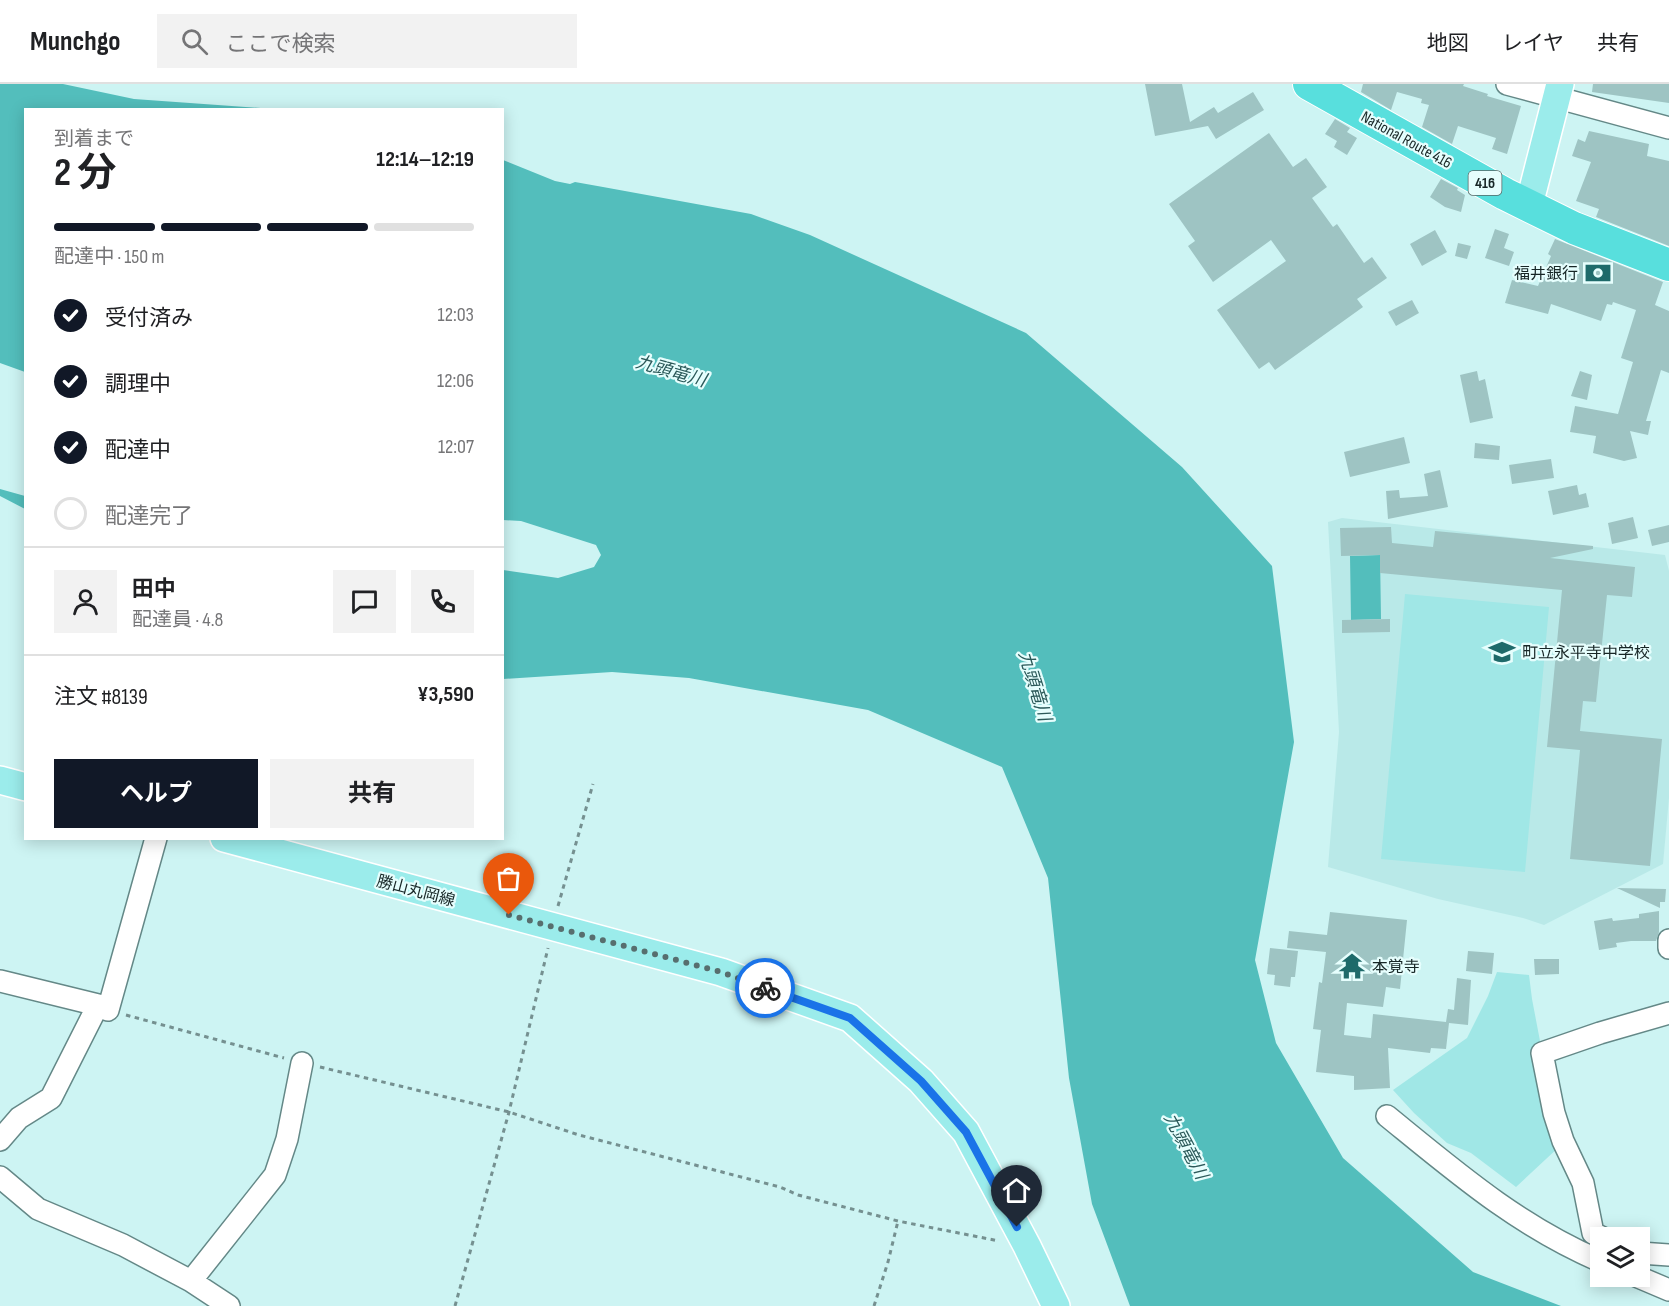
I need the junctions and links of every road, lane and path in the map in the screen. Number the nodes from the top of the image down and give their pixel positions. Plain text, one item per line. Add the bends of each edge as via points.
1 (1309, 84) edge
2 (1508, 84) edge
3 (1558, 91) edge
4 (1669, 128) edge
5 (1528, 205) junction
6 (1669, 265) edge
7 (0, 780) edge
8 (593, 784) dead end
9 (24, 786) edge
10 (155, 840) edge
11 (231, 840) edge
12 (553, 927) junction
13 (1669, 940) edge
14 (1669, 948) edge
15 (0, 981) edge
16 (103, 1007) junction
17 (1669, 1013) edge
18 (302, 1063) junction
19 (508, 1112) junction
20 (1387, 1116) dead end
21 (0, 1140) edge
22 (0, 1176) edge
23 (898, 1221) junction
24 (1592, 1227) edge
25 (1027, 1246) junction
26 (1650, 1254) edge
27 (1669, 1255) edge
28 (1590, 1257) edge
29 (191, 1281) junction
30 (1650, 1282) edge
31 (1669, 1290) edge
32 (229, 1306) edge
33 (455, 1306) edge
34 (874, 1306) edge
35 (1056, 1306) edge

1 - 5 highway, National Route 416 / 416
2 - 3 street
3 - 4 street
3 - 5 main road
5 - 6 highway, National Route 416 / 416 via 1574,228
7 - 9 main road
8 - 12 path
10 - 16 street
11 - 12 main road, 勝山丸岡線
12 - 19 path
12 - 25 main road, 勝山丸岡線 via 721,972 850,1018 921,1081 966,1132
13 - 14 street
15 - 16 street
16 - 18 path
16 - 21 street via 51,1098 19,1118
17 - 24 street via 1542,1053 1554,1113 1583,1183
18 - 19 path
18 - 29 street via 275,1175
19 - 23 path via 579,1135
19 - 33 path
20 - 28 street via 1517,1218
22 - 29 street via 38,1209 123,1245
23 - 25 path
23 - 34 path
25 - 35 main road, 勝山丸岡線
26 - 27 street
29 - 32 street
30 - 31 street

